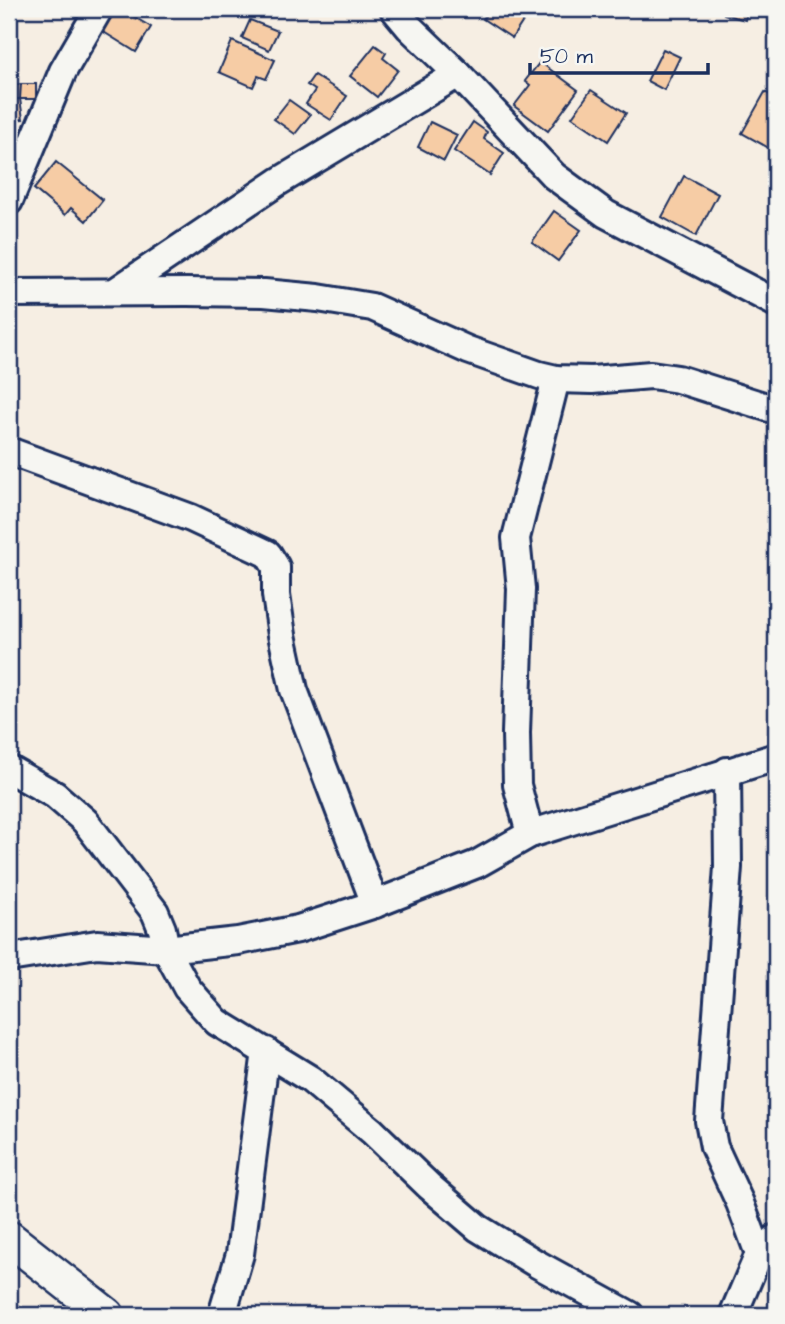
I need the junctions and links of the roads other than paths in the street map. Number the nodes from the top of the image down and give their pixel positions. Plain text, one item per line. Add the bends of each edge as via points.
1 (99, 9) edge
2 (394, 9) edge
3 (458, 74) junction
4 (9, 201) edge
5 (116, 291) junction
6 (9, 293) edge
7 (776, 303) edge
8 (556, 379) junction
9 (776, 410) edge
10 (9, 451) edge
11 (776, 757) edge
12 (9, 769) edge
13 (727, 771) junction
14 (530, 834) junction
15 (375, 904) junction
16 (166, 949) junction
17 (9, 958) edge
18 (266, 1051) junction
19 (9, 1238) edge
20 (768, 1246) edge
21 (107, 1315) edge
22 (222, 1315) edge
23 (629, 1315) edge
24 (733, 1315) edge

1 - 4 street via 63,71
2 - 3 street
3 - 5 street via 278,182
3 - 7 street via 554,176 606,214
5 - 6 street
5 - 8 street via 264,293 372,307 468,350
8 - 9 street via 669,377
8 - 14 street via 516,538 521,589 517,785
10 - 15 street via 191,518 268,554 276,567 276,595 293,690
11 - 13 street
12 - 16 street via 55,795 85,821 155,912
13 - 14 street
13 - 20 street via 728,867 709,1121 714,1147 740,1203
14 - 15 street via 477,864
15 - 16 street via 298,929
16 - 17 street via 97,944
16 - 18 street via 187,988 217,1022
18 - 22 street via 240,1254
18 - 23 street via 320,1088 478,1228
19 - 21 street
20 - 24 street

